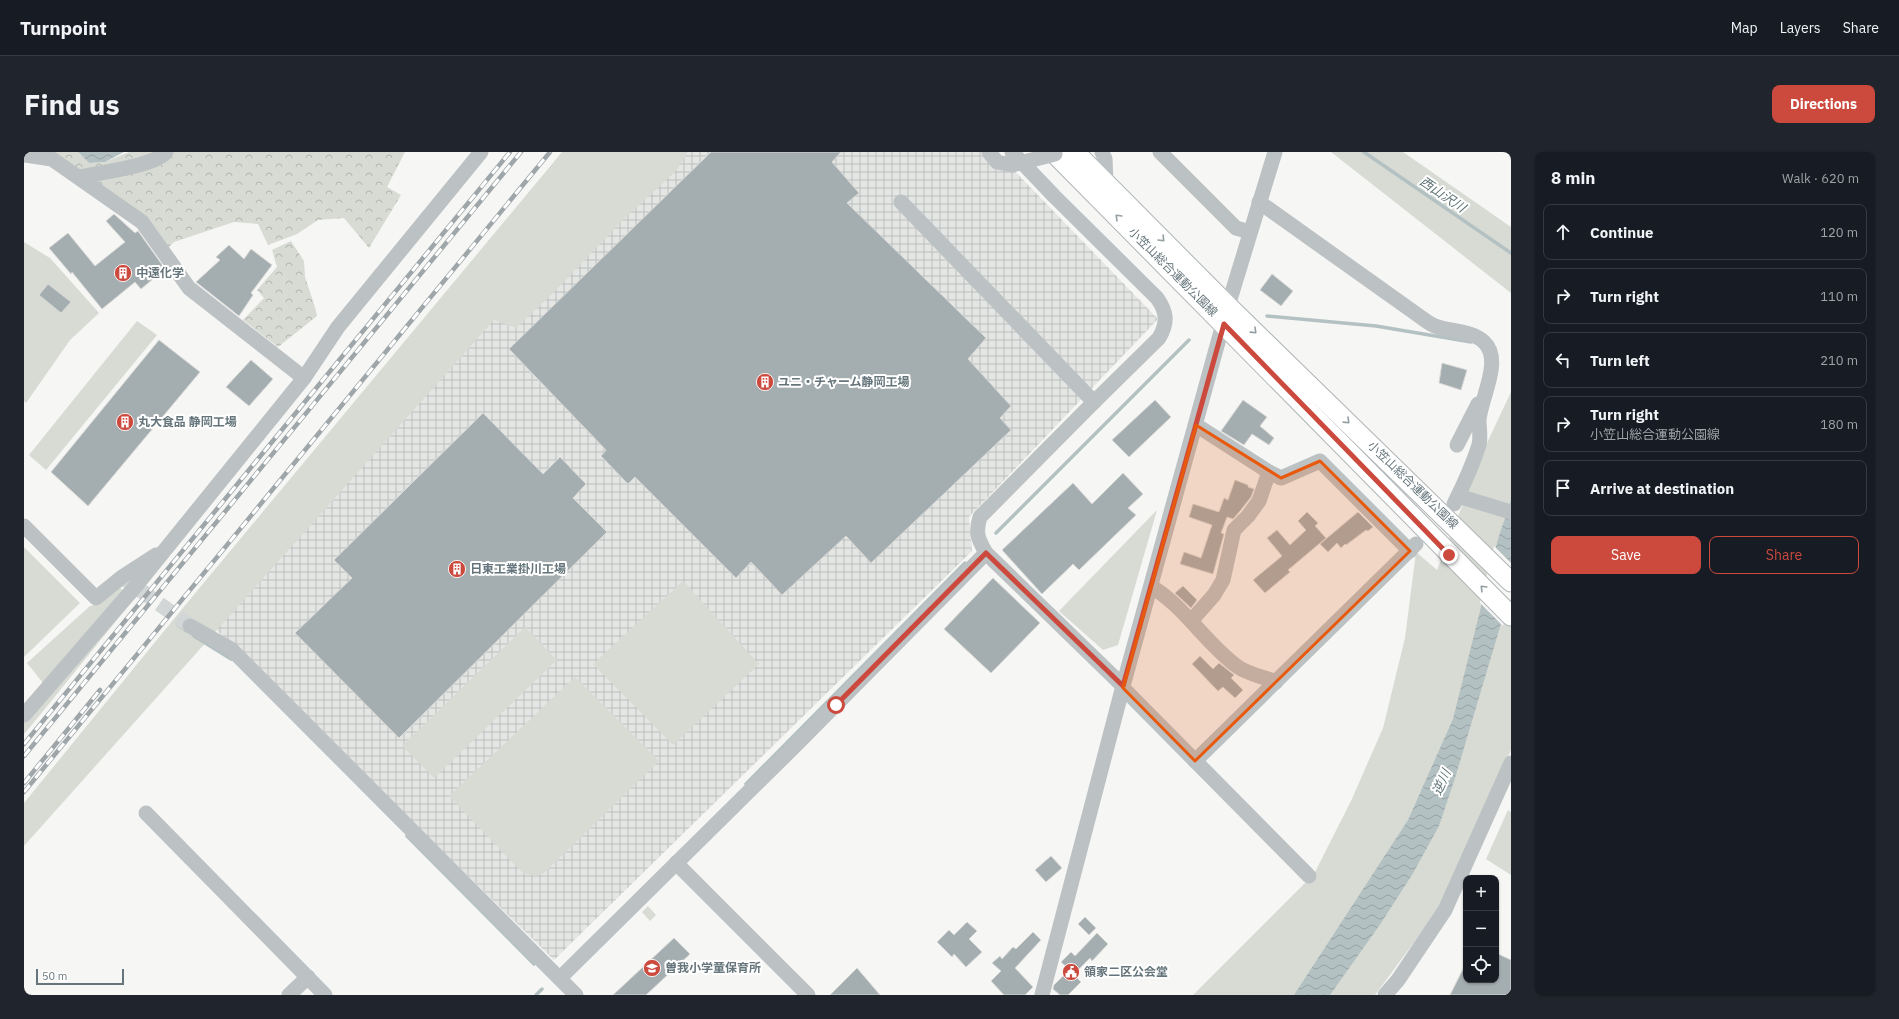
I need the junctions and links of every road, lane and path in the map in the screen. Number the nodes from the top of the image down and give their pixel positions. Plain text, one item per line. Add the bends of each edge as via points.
1 (166, 152) edge
2 (481, 152) edge
3 (988, 152) edge
4 (1012, 152) edge
5 (1075, 152) edge
6 (1102, 152) edge
7 (1160, 152) edge
8 (1275, 152) edge
9 (1054, 153) edge
10 (24, 155) edge
11 (79, 177) junction
12 (1106, 182) junction
13 (901, 202) dead end
14 (1259, 202) junction
15 (1250, 232) junction
16 (1226, 315) junction
17 (304, 378) junction
18 (1484, 394) junction
19 (1094, 402) junction
20 (1196, 425) junction
21 (1457, 445) dead end
22 (1269, 472) junction
23 (1511, 512) edge
24 (24, 526) edge
25 (168, 546) junction
26 (986, 553) junction
27 (1511, 582) edge
28 (1152, 587) junction
29 (1511, 616) edge
30 (1192, 621) junction
31 (190, 626) tunnel mouth
32 (1276, 682) junction
33 (1123, 687) junction
34 (24, 715) edge
35 (1195, 760) junction
36 (1511, 763) edge
37 (146, 813) dead end
38 (676, 863) junction
39 (1309, 876) dead end
40 (308, 977) junction
41 (560, 978) junction
42 (289, 995) edge
43 (326, 995) edge
44 (576, 995) edge
45 (808, 995) edge
46 (1042, 995) edge
47 (1385, 995) edge

1 - 11 street via 162,157 136,166
2 - 17 street via 338,327
3 - 9 street, bridge via 997,162 1012,165
4 - 19 street via 1163,307 1166,317 1165,329 1159,338
5 - 12 main road, 小笠山総合運動公園線
6 - 12 street via 1105,159
7 - 15 street via 1236,228
8 - 14 street
16 -> 9 main road, 小笠山総合運動公園線
10 - 11 street via 52,159
11 - 17 street via 142,222 189,288
12 -> 16 main road, 小笠山総合運動公園線
13 - 19 street
14 - 15 street
14 - 18 street via 1422,318 1435,326 1475,336 1484,342 1490,350 1492,369
15 - 16 street
16 - 20 street
16 -> 27 main road, 小笠山総合運動公園線 via 1457,528
29 -> 16 main road, 小笠山総合運動公園線 via 1449,555
17 - 25 street
18 - 21 street
18 - 23 street via 1480,443 1456,500
19 - 26 street via 980,517 976,529
20 - 22 street
20 - 28 street
22 - 30 street via 1259,501 1234,530 1223,580
22 - 32 street via 1281,478 1320,461 1413,548
24 - 25 street via 96,598
25 - 34 street
26 - 33 street
26 - 38 street
28 - 30 street via 1168,597
28 - 33 street
30 - 32 street via 1214,646 1239,668
31 - 41 street via 231,650
32 - 35 street
33 - 35 street
33 - 46 street
35 - 39 street
36 - 47 street via 1445,910
37 - 40 street
38 - 41 street
38 - 45 street
40 - 42 street
40 - 43 street
41 - 44 street

